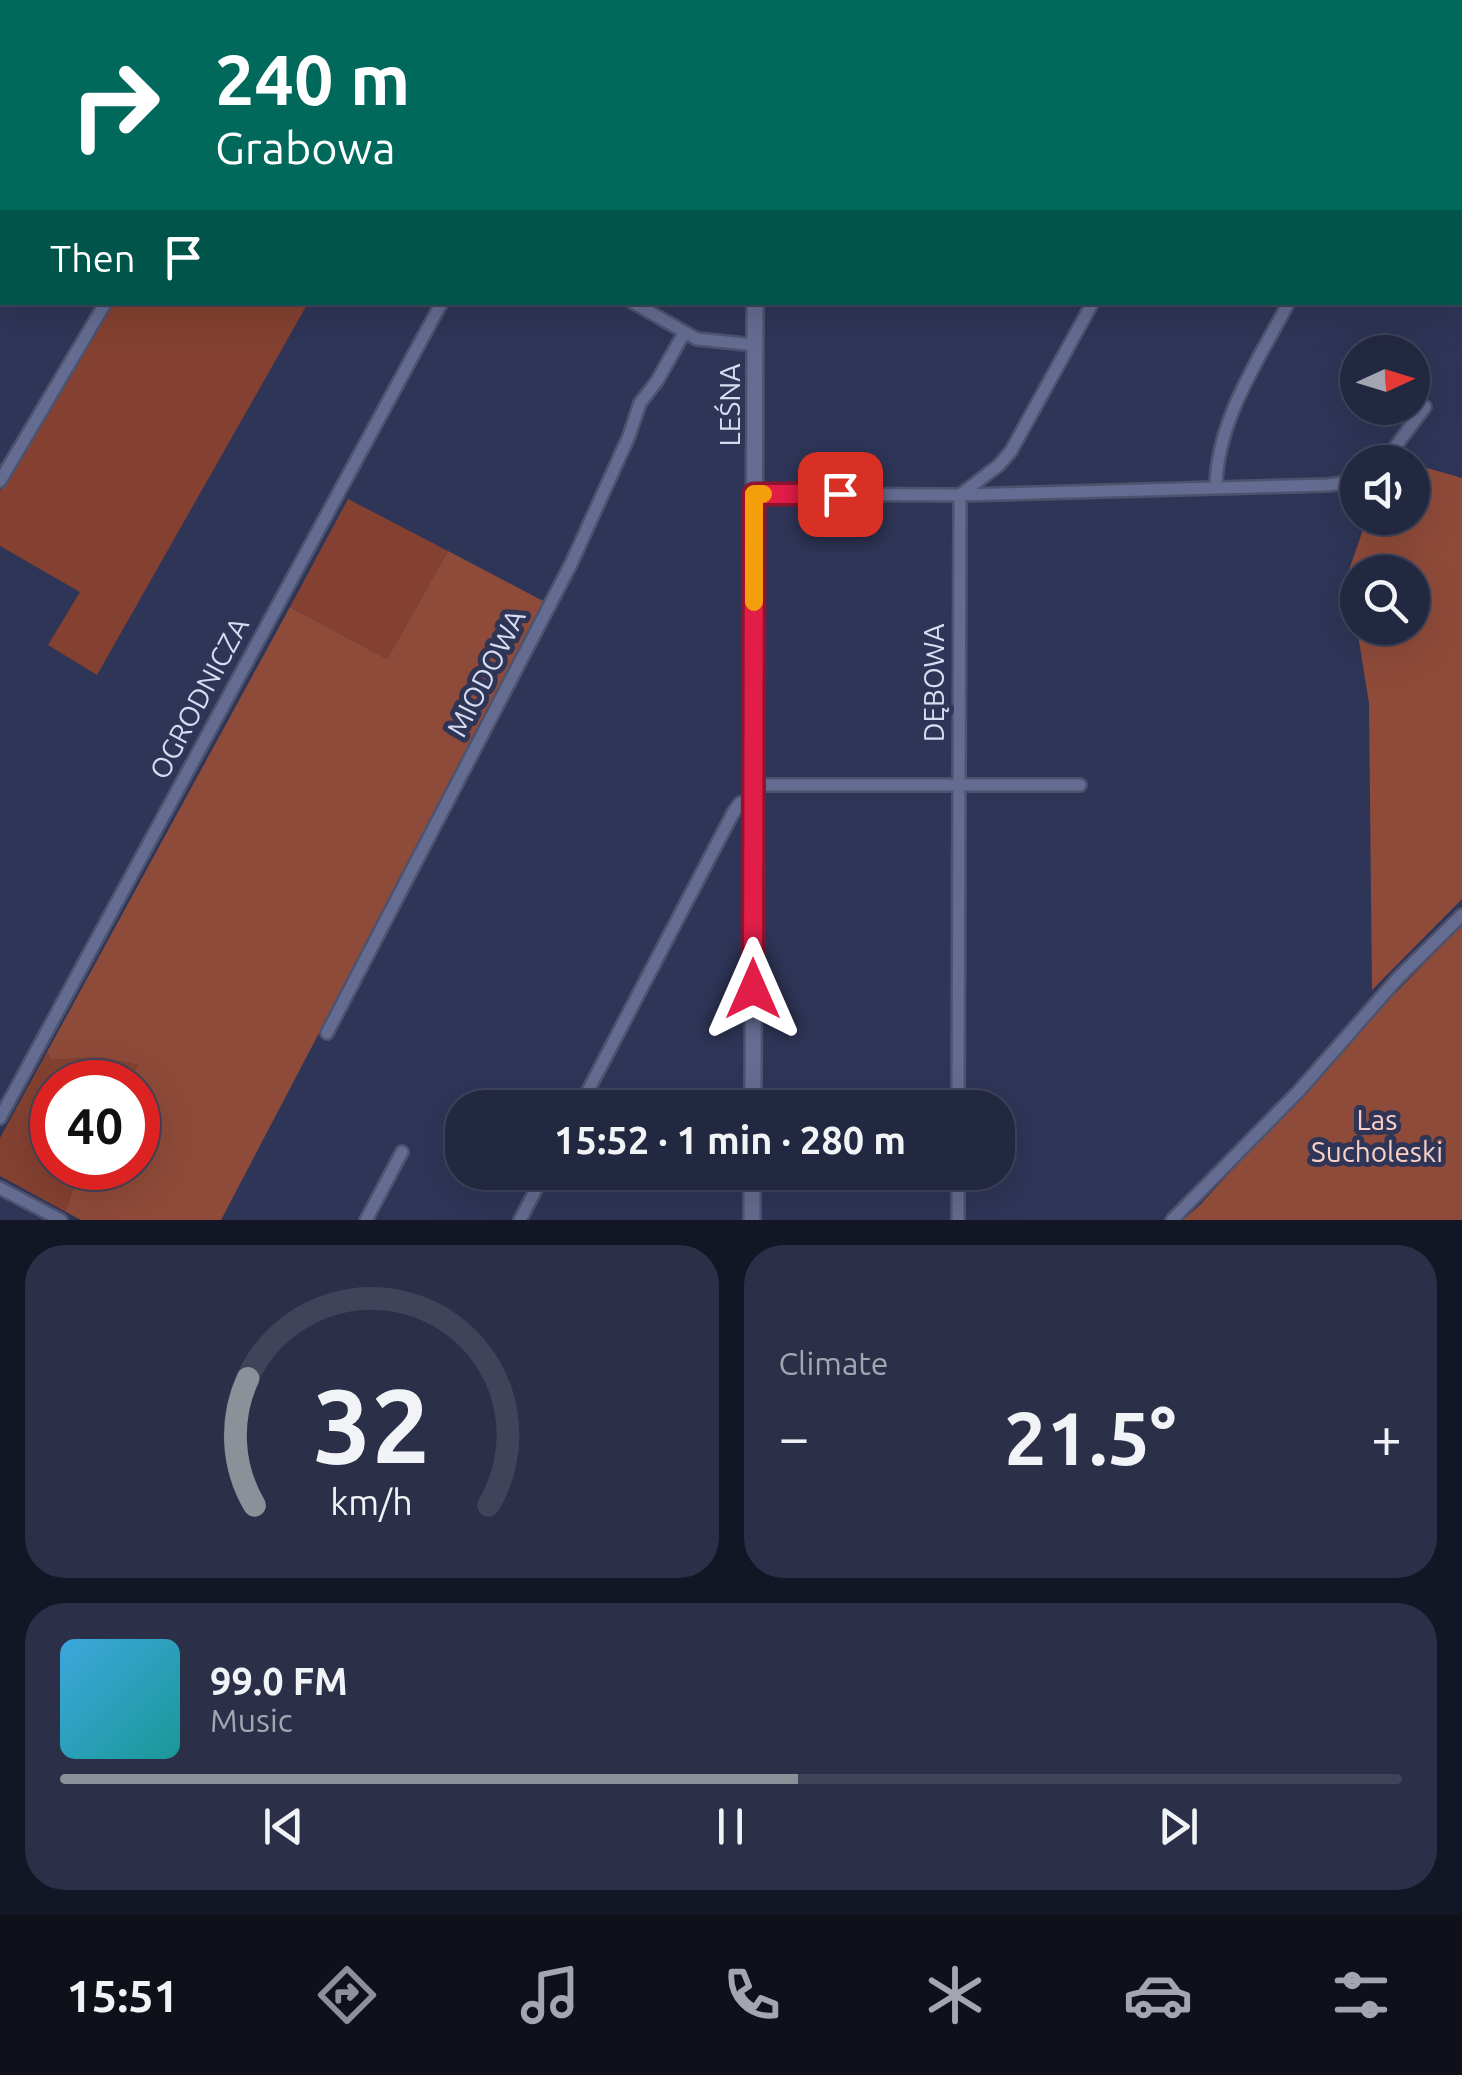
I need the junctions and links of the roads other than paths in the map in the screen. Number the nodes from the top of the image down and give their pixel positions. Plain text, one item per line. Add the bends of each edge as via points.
1 (104, 305) edge
2 (440, 305) edge
3 (637, 305) edge
4 (755, 305) edge
5 (1091, 305) edge
6 (1287, 305) edge
7 (684, 334) junction
8 (755, 345) junction
9 (1412, 425) edge
10 (1397, 445) edge
11 (0, 481) edge
12 (1340, 483) edge
13 (1216, 486) junction
14 (754, 494) junction
15 (960, 495) junction
16 (958, 786) junction
17 (1080, 786) dead end
18 (754, 793) junction
19 (1462, 915) edge
20 (327, 1033) dead end
21 (588, 1090) edge
22 (753, 1090) edge
23 (958, 1090) edge
24 (0, 1118) edge
25 (402, 1152) dead end
26 (0, 1188) edge
27 (536, 1190) edge
28 (752, 1190) edge
29 (958, 1190) edge
30 (61, 1220) edge
31 (366, 1220) edge
32 (520, 1220) edge
33 (752, 1220) edge
34 (958, 1220) edge
35 (1172, 1220) edge

1 - 11 street
2 - 24 street, OGRODNICZA
3 - 7 street
4 - 8 street, LEŚNA
5 - 15 street via 1021,436 999,465
6 - 13 street via 1236,402
7 - 8 street
7 - 20 street, MIODOWA via 640,403 571,564
8 - 14 street, LEŚNA
9 - 10 street
12 - 13 street
13 - 15 street
14 - 15 street
14 - 18 street, LEŚNA
15 - 16 street, DĘBOWA
16 - 17 street
16 - 18 street
16 - 23 street, DĘBOWA
18 - 21 street via 732,813
18 - 22 street, LEŚNA
19 - 35 street
25 - 31 street
26 - 30 street
27 - 32 street
28 - 33 street
29 - 34 street

